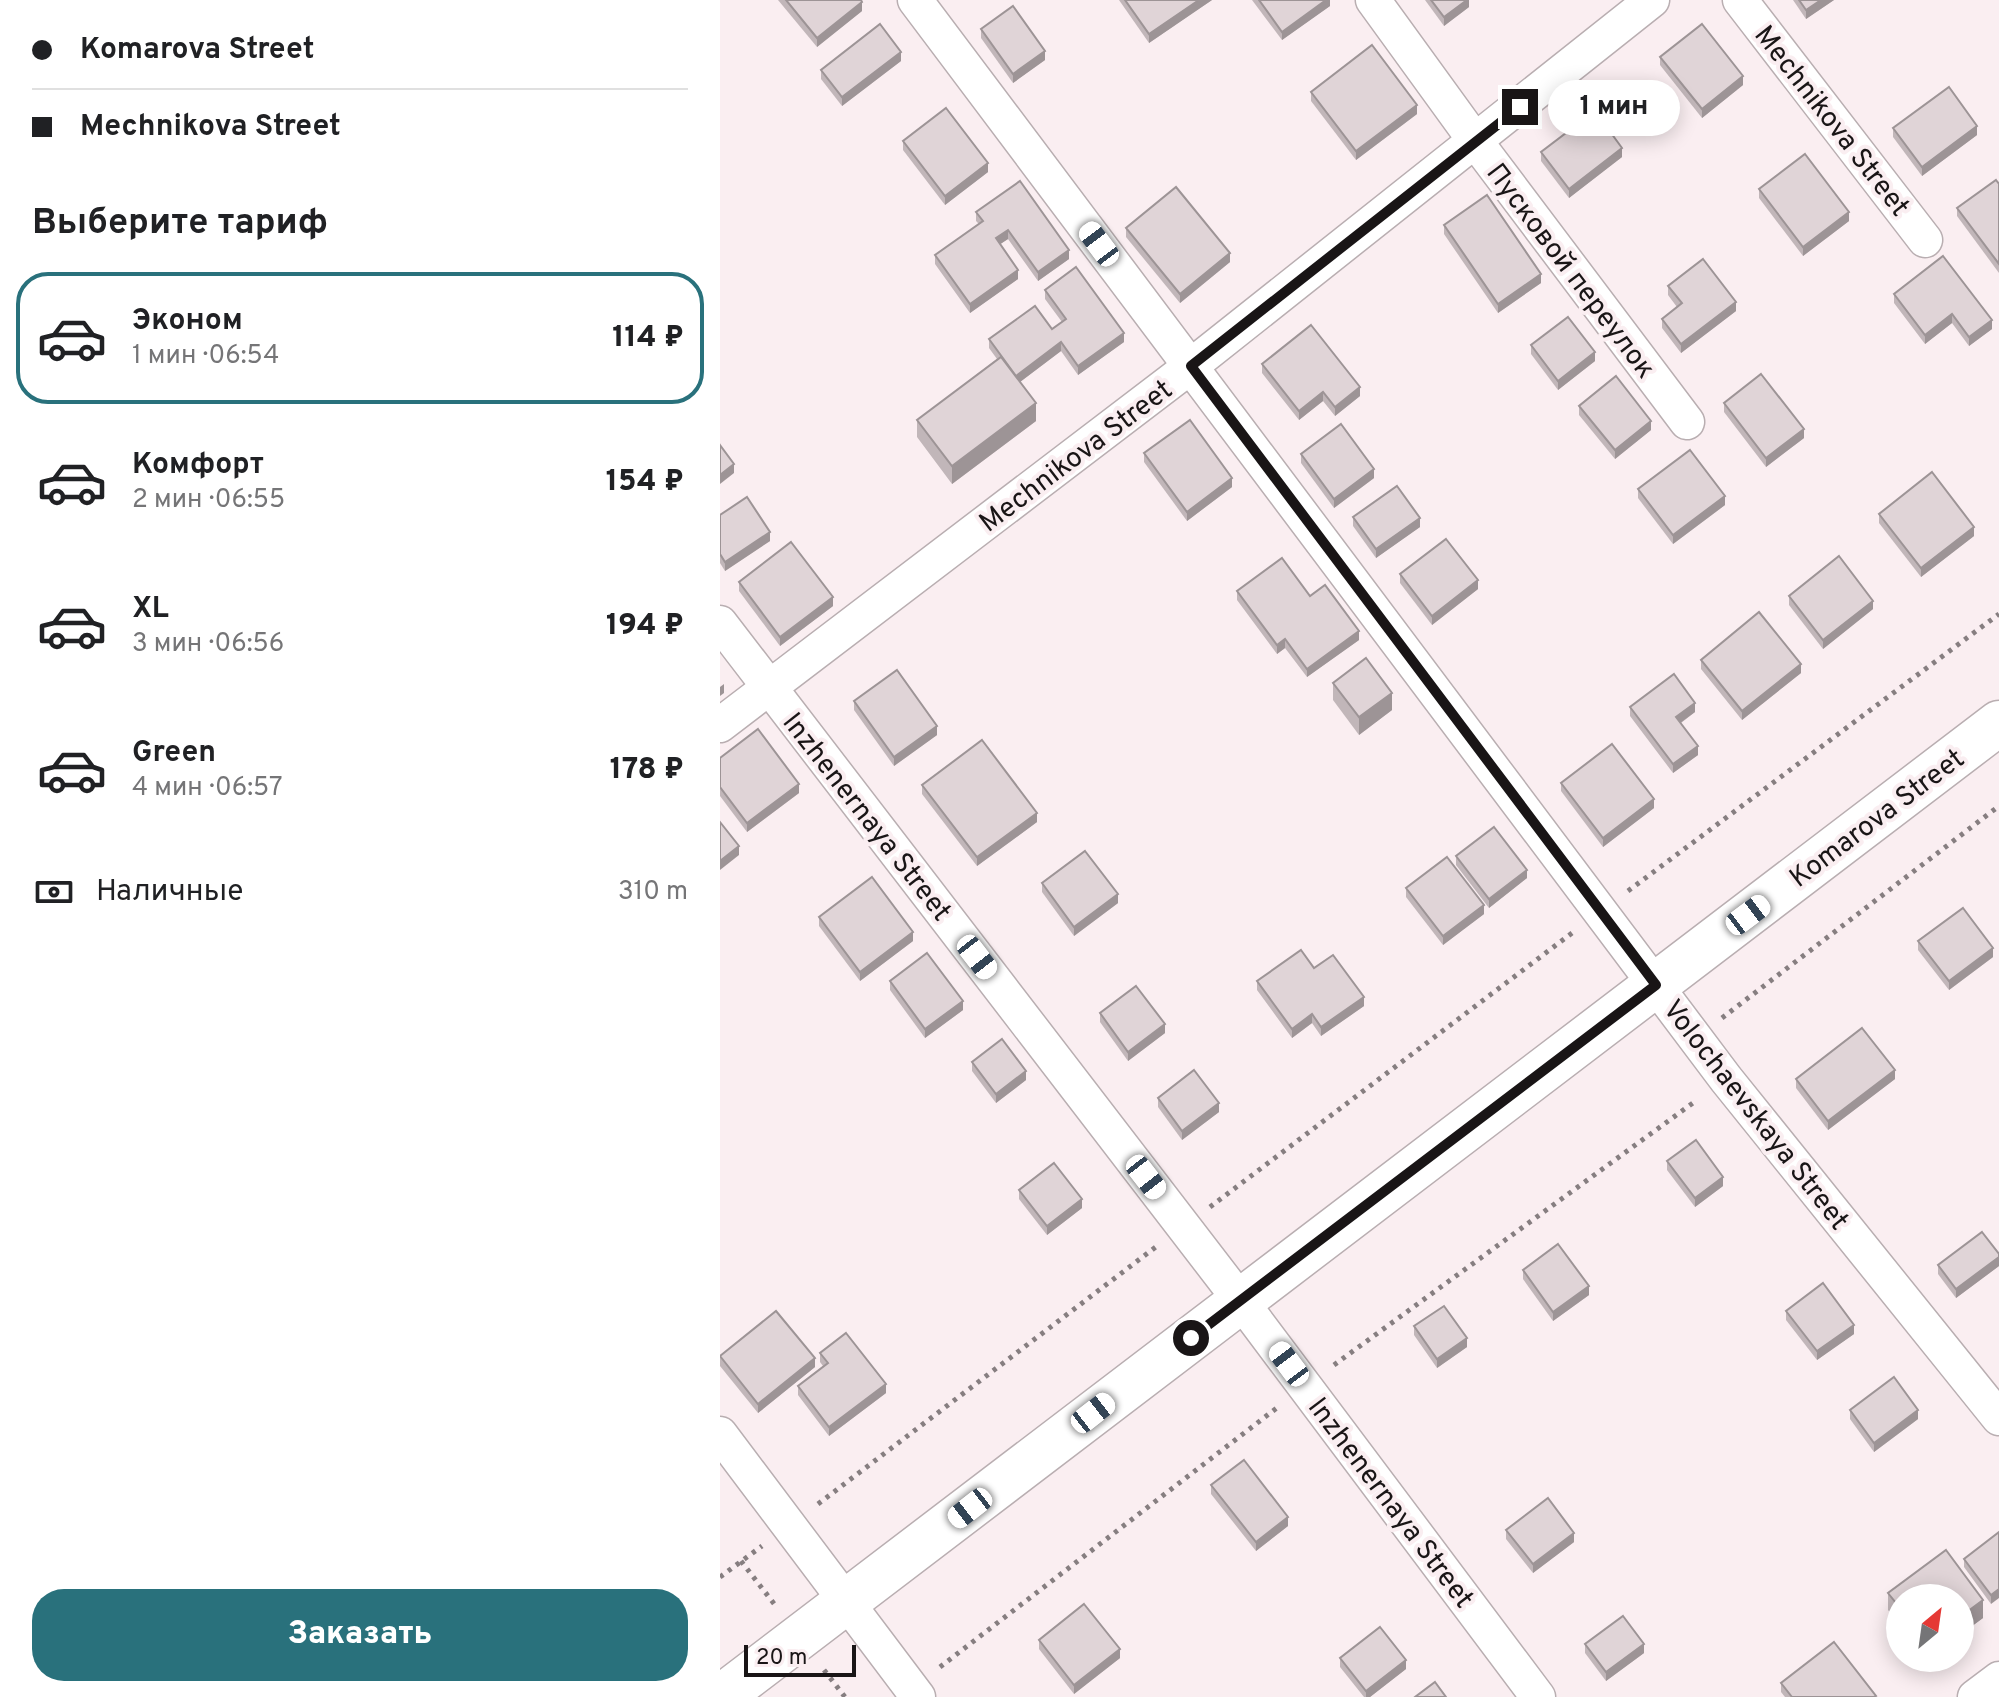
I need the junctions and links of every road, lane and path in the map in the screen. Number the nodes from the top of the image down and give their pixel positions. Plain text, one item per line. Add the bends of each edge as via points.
1 (915, 0) edge
2 (1373, 0) edge
3 (1652, 0) edge
4 (1740, 0) edge
5 (1476, 142) junction
6 (1925, 240) dead end
7 (1191, 366) junction
8 (1687, 422) dead end
9 (1999, 614) edge
10 (720, 623) edge
11 (769, 688) junction
12 (1999, 723) edge
13 (720, 725) edge
14 (1999, 806) edge
15 (1600, 912) junction
16 (1656, 985) junction
17 (1696, 1038) junction
18 (1184, 1226) junction
19 (1240, 1300) junction
20 (1999, 1418) edge
21 (720, 1434) edge
22 (789, 1526) junction
23 (720, 1577) edge
24 (847, 1602) junction
25 (1999, 1679) edge
26 (721, 1697) edge
27 (918, 1697) edge
28 (1538, 1697) edge
29 (1975, 1697) edge

1 - 7 street, Volochaevskaya Street
2 - 5 street, Пусковой переулок
3 - 5 street, Mechnikova Street
4 - 6 street, Mechnikova Street
5 - 7 street, Mechnikova Street
5 - 8 street, Пусковой переулок
7 - 11 street, Mechnikova Street
7 - 15 street, Volochaevskaya Street
9 - 15 path
10 - 11 street, Inzhenernaya Street
11 - 13 street, Mechnikova Street
11 - 18 street, Inzhenernaya Street
12 - 16 main road, Komarova Street
14 - 17 path
15 - 16 street, Volochaevskaya Street
15 - 18 path
16 - 17 street, Volochaevskaya Street
16 - 19 main road, Komarova Street
17 - 20 street, Volochaevskaya Street
18 - 19 street, Inzhenernaya Street
18 - 22 path
19 - 24 main road, Komarova Street
19 - 28 street, Inzhenernaya Street
21 - 22 street
22 - 23 path
22 - 24 street
24 - 26 main road, Komarova Street
24 - 27 street
25 - 29 street

